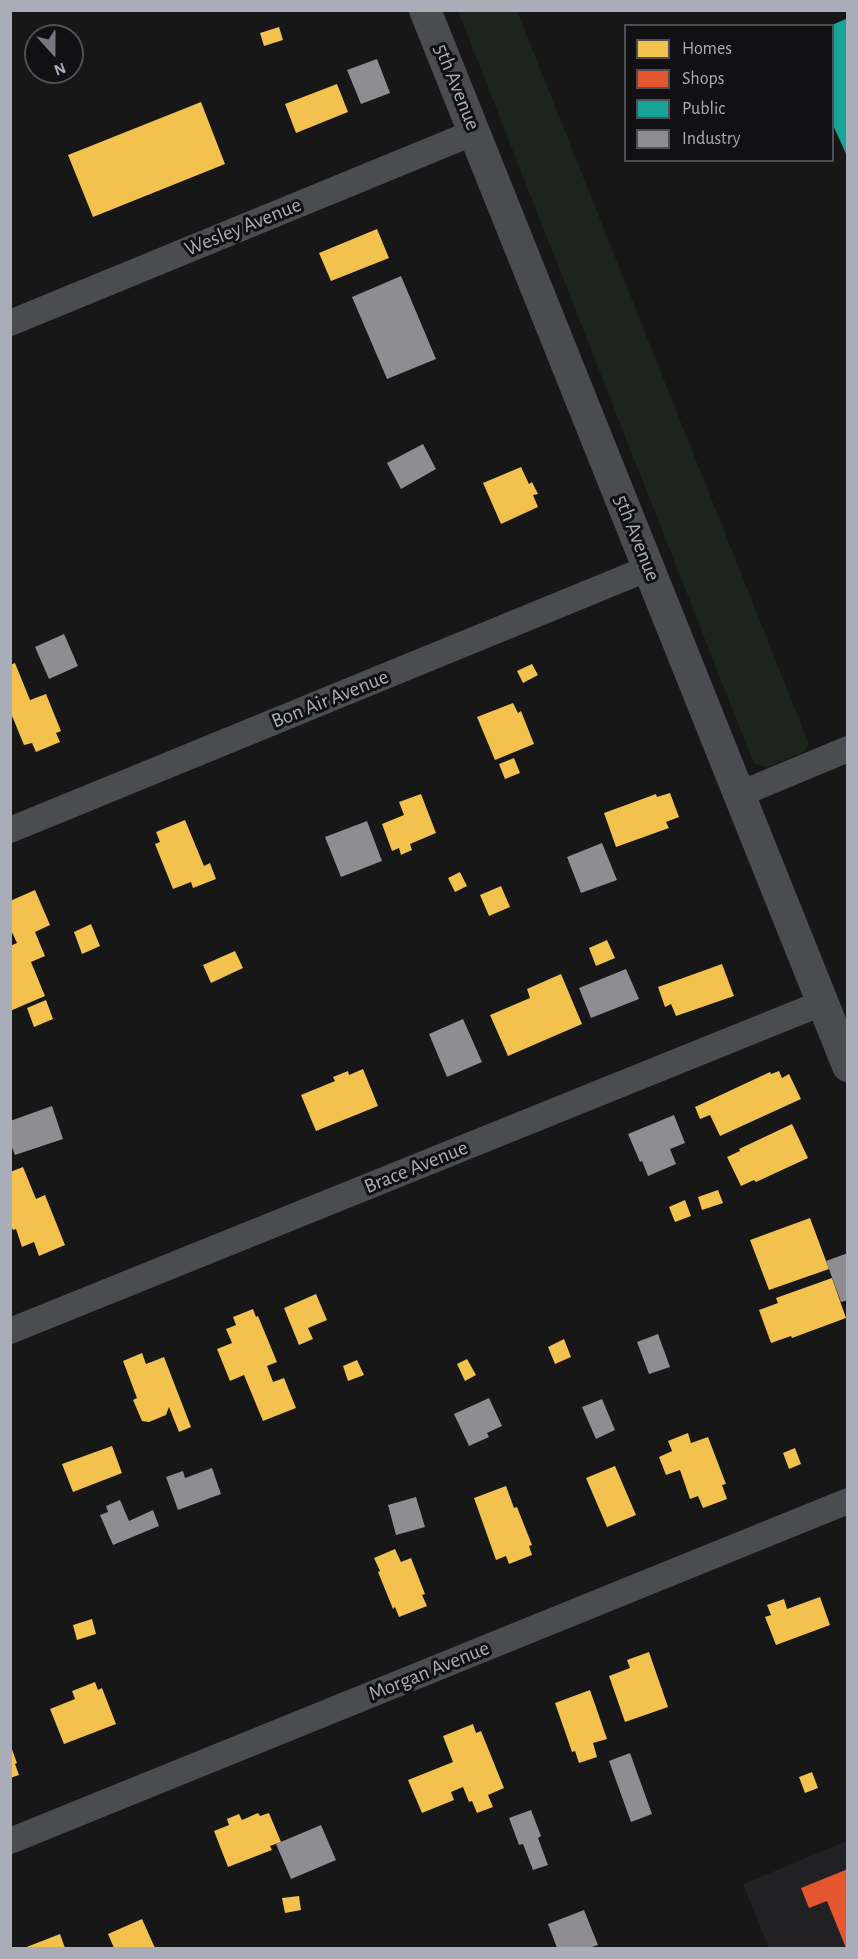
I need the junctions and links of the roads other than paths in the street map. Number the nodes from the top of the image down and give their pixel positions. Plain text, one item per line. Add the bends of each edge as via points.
1 (426, 10) edge
2 (475, 132) junction
3 (10, 323) edge
4 (649, 568) junction
5 (848, 749) edge
6 (740, 794) junction
7 (10, 830) edge
8 (822, 1003) junction
9 (848, 1066) edge
10 (10, 1331) edge
11 (848, 1501) edge
12 (10, 1841) edge

1 - 2 street, 5th Avenue
2 - 3 street, Wesley Avenue
2 - 4 street, 5th Avenue
4 - 6 street, 5th Avenue
4 - 7 street, Bon Air Avenue
5 - 6 street
6 - 8 street, 5th Avenue
8 - 9 street, 5th Avenue
8 - 10 street, Brace Avenue
11 - 12 street, Morgan Avenue

